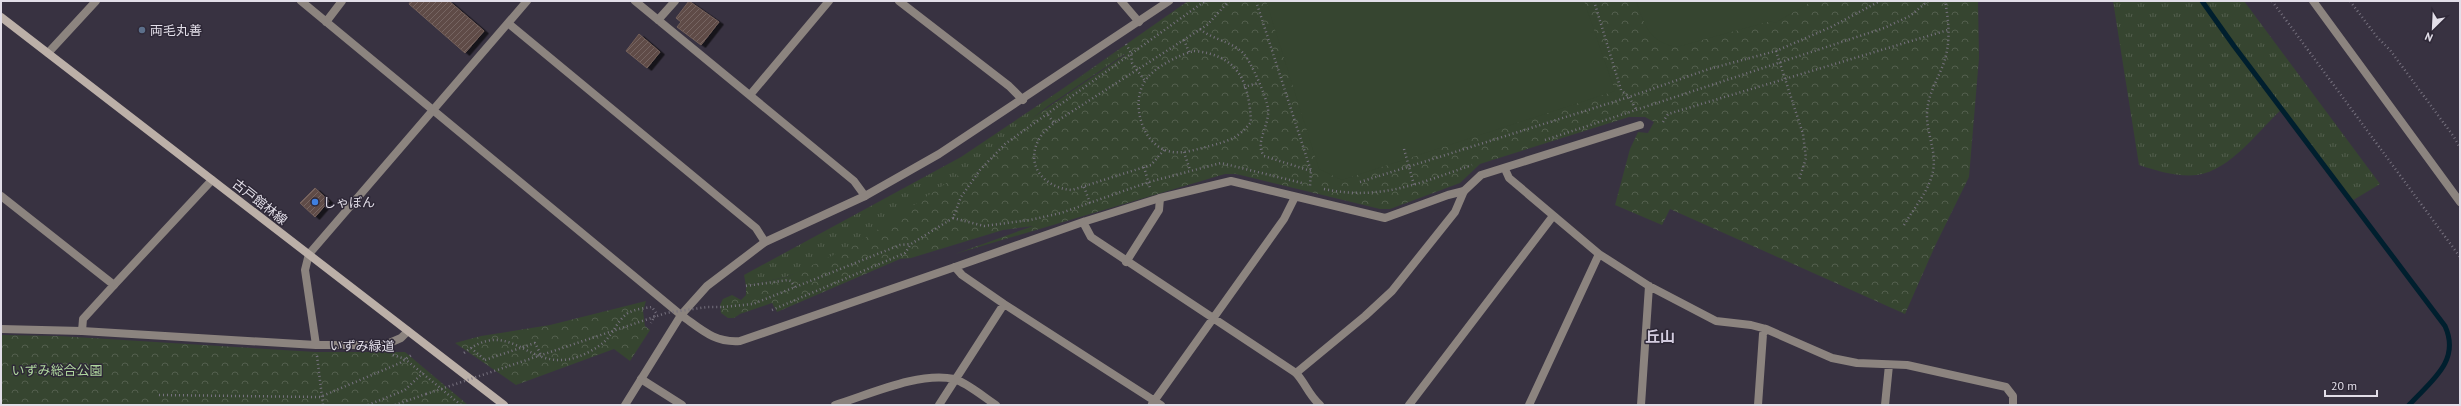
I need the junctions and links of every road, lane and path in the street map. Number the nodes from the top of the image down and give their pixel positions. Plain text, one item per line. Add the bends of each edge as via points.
1 (96, 1) edge
2 (301, 1) edge
3 (342, 1) edge
4 (527, 1) edge
5 (635, 1) edge
6 (675, 1) edge
7 (829, 1) edge
8 (899, 1) edge
9 (1120, 1) edge
10 (1169, 1) edge
11 (1205, 1) edge
12 (1229, 1) edge
13 (1256, 1) edge
14 (1594, 1) edge
15 (1880, 1) edge
16 (1928, 1) edge
17 (1945, 1) edge
18 (2272, 1) edge
19 (2313, 1) edge
20 (2350, 1) edge
21 (1, 17) edge
22 (658, 20) junction
23 (326, 22) junction
24 (1139, 22) junction
25 (508, 23) junction
26 (1200, 29) junction
27 (1948, 30) junction
28 (1184, 40) junction
29 (1126, 44) dead end
30 (1776, 51) junction
31 (1189, 52) junction
32 (48, 53) junction
33 (1131, 53) junction
34 (1781, 62) junction
35 (1136, 70) junction
36 (1787, 79) junction
37 (1145, 81) junction
38 (1258, 83) junction
39 (1244, 87) junction
40 (750, 95) junction
41 (1629, 97) junction
42 (1022, 100) junction
43 (1636, 109) junction
44 (433, 110) junction
45 (1636, 113) dead end
46 (1048, 115) junction
47 (1664, 122) dead end
48 (1054, 123) junction
49 (1640, 125) dead end
50 (1540, 142) dead end
51 (2460, 148) edge
52 (1404, 149) dead end
53 (1164, 150) junction
54 (1184, 152) junction
55 (1473, 165) dead end
56 (1409, 166) junction
57 (1505, 169) junction
58 (1190, 170) junction
59 (1311, 171) junction
60 (212, 180) junction
61 (1799, 180) dead end
62 (1360, 182) dead end
63 (1414, 185) junction
64 (1310, 186) junction
65 (1084, 187) junction
66 (1464, 191) junction
67 (1, 196) edge
68 (865, 196) junction
69 (1295, 197) junction
70 (1160, 198) junction
71 (2460, 202) edge
72 (1090, 203) junction
73 (1553, 216) junction
74 (953, 218) junction
75 (1083, 222) junction
76 (1904, 225) dead end
77 (765, 242) junction
78 (911, 244) junction
79 (309, 254) junction
80 (1599, 254) junction
81 (2460, 257) edge
82 (1126, 262) junction
83 (955, 267) junction
84 (114, 285) junction
85 (746, 286) dead end
86 (1649, 286) junction
87 (795, 288) junction
88 (1004, 304) junction
89 (772, 310) dead end
90 (681, 315) junction
91 (1212, 319) junction
92 (651, 323) dead end
93 (1766, 329) junction
94 (1, 330) edge
95 (82, 331) junction
96 (408, 331) junction
97 (316, 345) junction
98 (471, 348) junction
99 (464, 353) dead end
100 (386, 354) dead end
101 (413, 354) dead end
102 (541, 355) junction
103 (317, 356) junction
104 (324, 356) dead end
105 (405, 359) junction
106 (1889, 365) junction
107 (422, 373) junction
108 (1296, 373) junction
109 (641, 379) junction
110 (955, 379) junction
111 (159, 395) dead end
112 (320, 397) junction
113 (846, 403) edge
114 (1156, 404) edge
115 (323, 405) edge
116 (368, 405) edge
117 (395, 405) edge
118 (461, 405) edge
119 (502, 405) edge
120 (625, 405) edge
121 (682, 405) edge
122 (835, 405) edge
123 (939, 405) edge
124 (996, 405) edge
125 (1320, 405) edge
126 (1409, 405) edge
127 (1529, 405) edge
128 (1641, 405) edge
129 (1758, 405) edge
130 (1885, 405) edge
131 (2013, 405) edge

1 - 32 street
2 - 23 street
3 - 23 street
4 - 25 street
5 - 22 street
6 - 22 street
7 - 40 street
8 - 42 street via 1009,86
9 - 24 street
10 - 24 street
11 - 33 path
12 - 26 path
13 - 59 path
14 - 41 path via 1621,90
15 - 30 path via 1831,27
16 - 34 path via 1910,16 1884,28
17 - 27 path
18 - 81 path
19 - 71 street
20 - 51 path via 2390,50
21 - 32 main road, 古戸館林線
22 - 40 street
23 - 44 street
24 - 42 street
25 - 44 street
25 - 77 street via 756,228
26 - 28 path
26 - 38 path via 1244,54
27 - 36 path
27 - 76 path via 1948,46 1943,65 1935,78 1927,105 1926,115 1934,170 1926,189
28 - 31 path
28 - 35 path
29 - 33 path
30 - 34 path
30 - 41 path via 1709,69
31 - 37 path via 1152,73
31 - 39 path via 1209,52 1234,65
32 - 60 main road, 古戸館林線
33 - 35 path via 1132,64
33 - 46 path
34 - 36 path
34 - 43 path
35 - 37 path
35 - 48 path
36 - 47 path via 1668,114
36 - 61 path via 1806,158
37 - 53 path via 1138,103 1140,114 1150,138
38 - 39 path
38 - 59 path via 1268,109 1268,120 1260,143 1262,154
39 - 54 path via 1251,122 1245,131 1235,139
40 - 68 street via 854,181
41 - 43 path
41 - 56 path
42 - 68 street via 939,154
43 - 45 path
43 - 50 path
44 - 79 street
44 - 90 street
46 - 48 path
46 - 74 path via 1005,144 980,170 961,197
48 - 65 path via 1041,135 1036,144 1035,164 1039,175 1049,184 1062,189
49 - 57 street
52 - 56 path
53 - 54 path
53 - 65 path via 1151,165
54 - 58 path
55 - 63 path
56 - 62 path
56 - 63 path
57 - 66 street via 1481,175
57 - 73 street via 1509,178
58 - 64 path via 1227,163
58 - 72 path
59 - 64 path
60 - 79 main road, 古戸館林線
60 - 84 street
63 - 64 path via 1377,194
65 - 72 path
66 - 69 street via 1385,218
66 - 108 street via 1455,212 1392,291
67 - 84 street
68 - 77 street
69 - 70 street via 1231,181
69 - 91 street via 1284,219
70 - 75 street
70 - 82 street via 1159,210
72 - 74 path via 1030,220 984,226
73 - 80 street
73 - 126 street
74 - 78 path
75 - 82 street via 1091,237
75 - 83 street
77 - 90 street via 707,286
78 - 87 path via 900,245
78 - 89 path via 905,253
79 - 96 main road, 古戸館林線
79 - 97 street via 305,270
80 - 86 street
80 - 127 street
82 - 91 street
83 - 88 street via 962,276
83 - 90 street via 740,340 726,342 713,338
84 - 95 street via 83,319
85 - 87 path via 788,280
86 - 93 street via 1716,321
86 - 128 street
87 - 102 path, bridge via 753,304 666,313
88 - 110 street
88 - 114 street
90 - 109 street
91 - 108 street
91 - 114 street
92 - 98 path via 656,313 652,307 629,312 606,340 583,355 570,359 547,360 512,343 497,339
93 - 106 street via 1832,358
93 - 129 street via 1763,334
94 - 95 street
95 - 97 street
96 - 97 street via 402,338 387,344
96 - 119 main road, 古戸館林線
97 - 103 path
98 - 99 path
98 - 102 path, bridge via 485,360 536,344
100 - 105 path, いずみ緑道
101 - 105 path
102 - 117 path, bridge
103 - 104 path, いずみ緑道
103 - 112 path
105 - 107 path, いずみ緑道
105 - 112 path
106 - 130 street
106 - 131 street via 1907,364 2006,387 2013,396
107 - 116 path via 405,390
107 - 118 path, いずみ緑道
108 - 125 street via 1305,383 1308,394
109 - 120 street
109 - 121 street
110 - 113 street via 917,380
110 - 123 street
110 - 124 street
111 - 112 path
112 - 115 path
113 - 122 street

